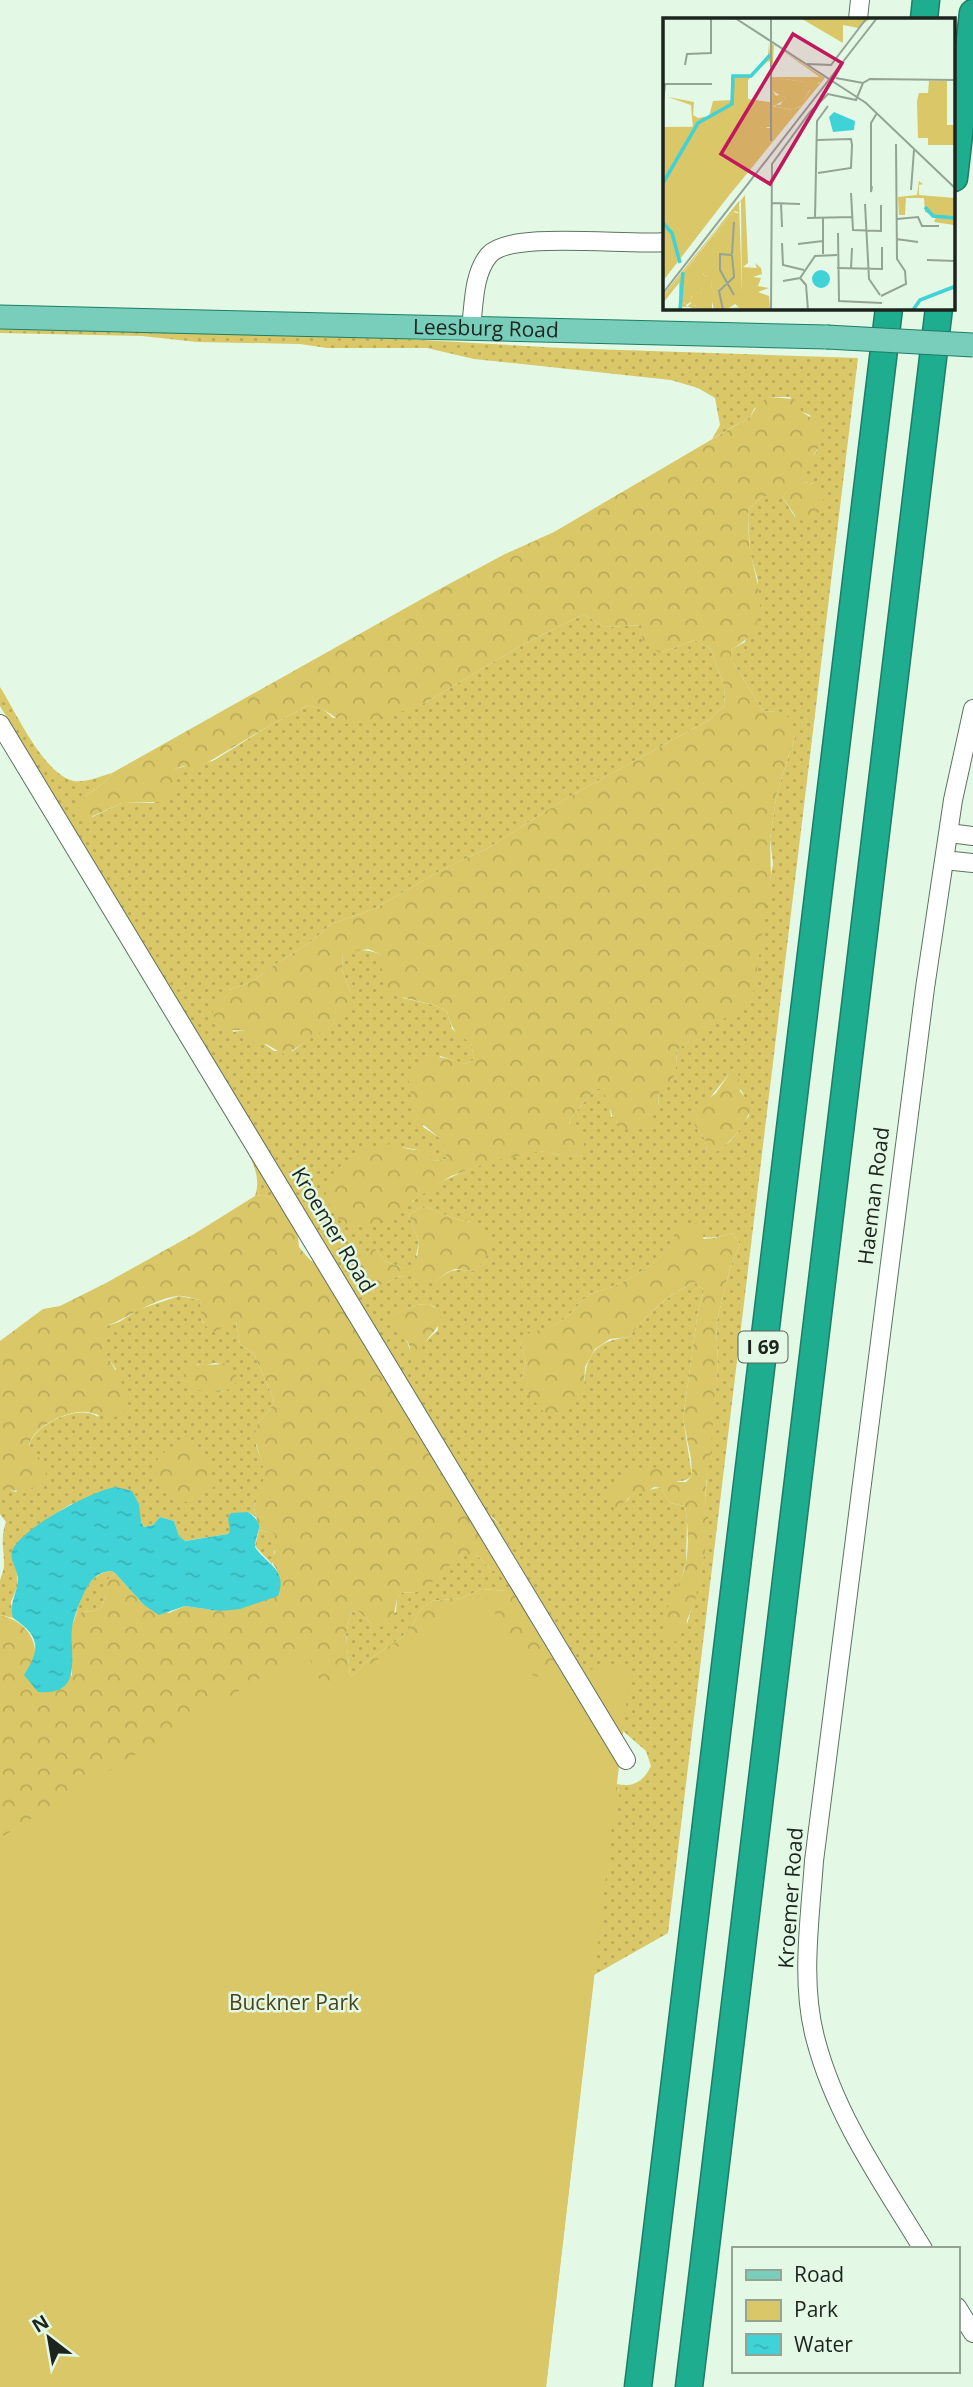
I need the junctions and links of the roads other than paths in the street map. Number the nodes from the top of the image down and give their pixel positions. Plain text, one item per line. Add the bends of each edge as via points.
1 (860, 0) edge
2 (926, 0) edge
3 (973, 13) edge
4 (858, 18) edge
5 (924, 18) edge
6 (956, 161) edge
7 (663, 242) edge
8 (889, 310) edge
9 (939, 310) edge
10 (0, 317) edge
11 (471, 328) junction
12 (973, 345) edge
13 (973, 709) edge
14 (0, 724) edge
15 (949, 833) junction
16 (973, 836) edge
17 (944, 860) junction
18 (973, 863) edge
19 (836, 1691) joint
20 (626, 1760) dead end
21 (922, 2247) edge
22 (959, 2309) edge
23 (973, 2333) edge
24 (638, 2387) edge
25 (689, 2387) edge

1 - 4 street
2 - 5 highway
3 - 6 highway
7 - 11 street via 530,240 498,247 482,266
8 - 24 highway, I 69
9 - 25 highway, I 69
10 - 11 main road, Leesburg Road
11 - 12 main road, Leesburg Road, bridge
13 - 15 street, Haeman Road
14 - 20 street, Kroemer Road
15 - 16 street
15 - 17 street, Haeman Road
17 - 18 street
17 - 19 street, Haeman Road
19 - 21 street, Kroemer Road via 807,1948 812,2020 844,2116
22 - 23 street

